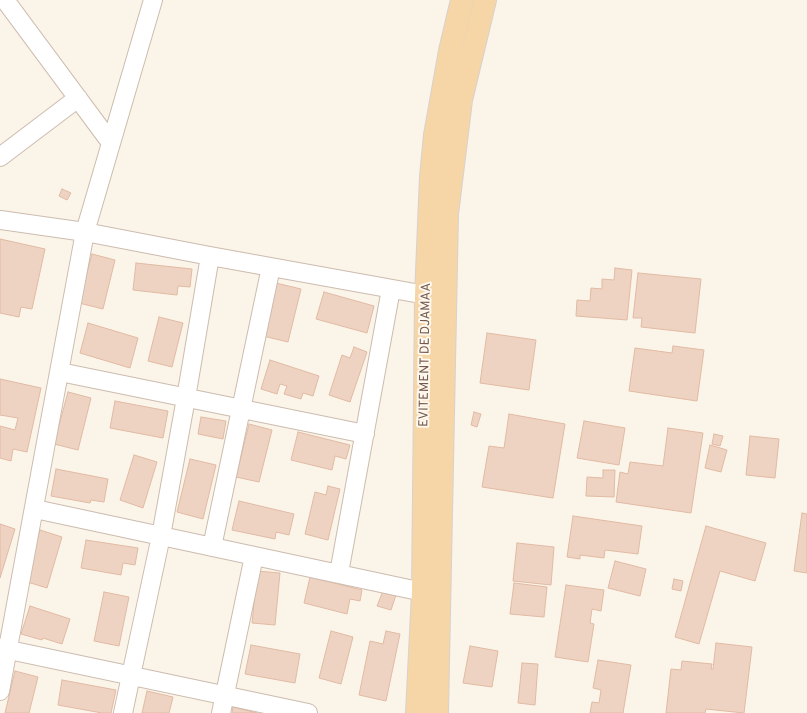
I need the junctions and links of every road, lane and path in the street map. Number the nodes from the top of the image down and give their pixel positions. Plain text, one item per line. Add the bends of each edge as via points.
1 (5, 0) edge
2 (154, 0) edge
3 (462, 0) edge
4 (485, 0) edge
5 (78, 98) junction
6 (111, 143) junction
7 (0, 157) edge
8 (0, 220) edge
9 (85, 232) junction
10 (210, 256) junction
11 (271, 267) junction
12 (391, 288) junction
13 (426, 295) junction
14 (60, 372) junction
15 (186, 398) junction
16 (241, 408) junction
17 (365, 434) junction
18 (34, 510) junction
19 (161, 536) junction
20 (212, 547) junction
21 (254, 556) junction
22 (339, 573) junction
23 (423, 592) junction
24 (4, 649) edge
25 (131, 676) junction
26 (0, 691) edge
27 (225, 695) junction
28 (123, 713) edge
29 (221, 713) edge
30 (308, 713) edge
31 (417, 713) edge
32 (437, 713) edge

1 - 5 street
2 - 6 street
3 - 13 main road, EVITEMENT DE DJAMAA via 435,135
4 - 32 main road via 462,100 447,214
5 - 6 street
5 - 7 street
6 - 9 street
8 - 9 street
9 - 10 street
9 - 14 street
10 - 11 street
10 - 15 street
11 - 12 street
11 - 16 street
12 - 13 street
12 - 17 street
13 - 23 main road, EVITEMENT DE DJAMAA
14 - 15 street
14 - 18 street
15 - 16 street
15 - 19 street
16 - 17 street
16 - 20 street
17 - 22 street
18 - 19 street
18 - 24 street
19 - 20 street
19 - 25 street
20 - 21 street
21 - 22 street
21 - 27 street
22 - 23 street
23 - 31 main road, EVITEMENT DE DJAMAA
24 - 25 street
24 - 26 street
25 - 27 street
25 - 28 street
27 - 29 street
27 - 30 street

